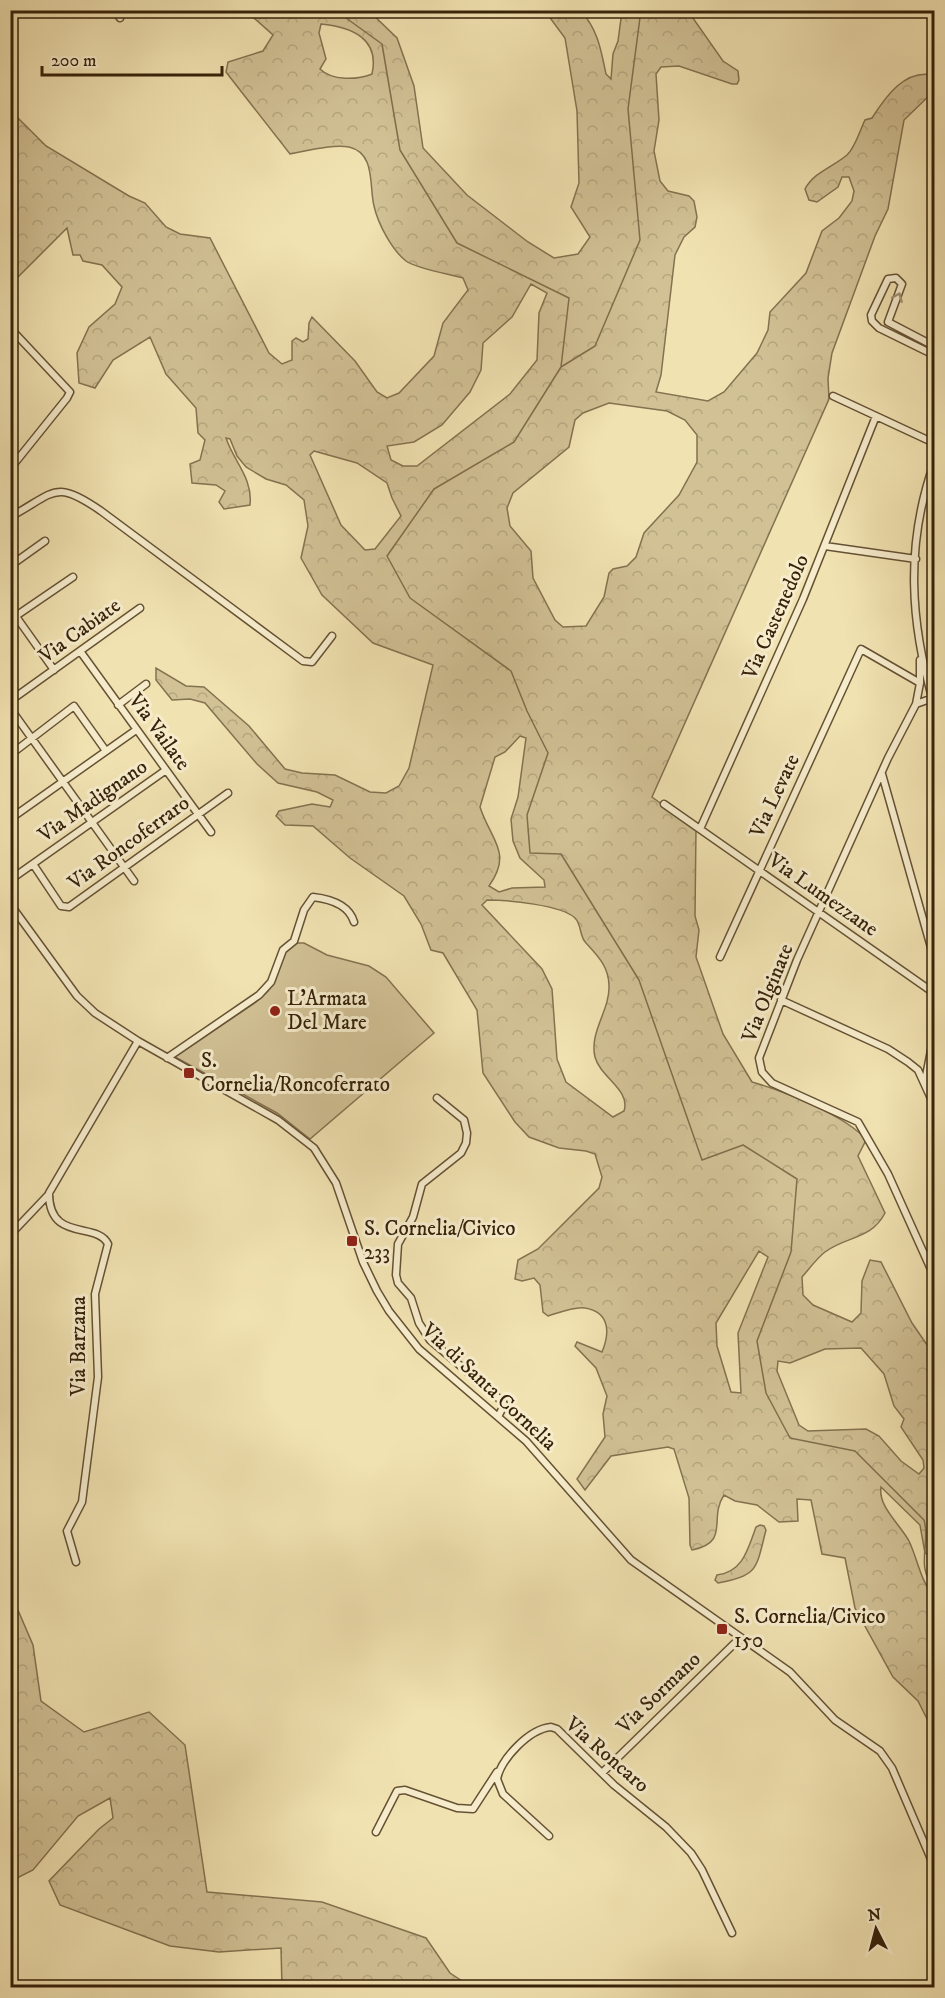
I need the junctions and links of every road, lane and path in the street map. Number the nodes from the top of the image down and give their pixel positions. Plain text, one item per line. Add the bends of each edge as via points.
1 (114, 10) edge
2 (120, 18) dead end
3 (10, 328) edge
4 (934, 346) edge
5 (934, 355) edge
6 (833, 396) dead end
7 (876, 416) junction
8 (934, 443) edge
9 (934, 463) edge
10 (10, 469) edge
11 (11, 511) edge
12 (45, 541) dead end
13 (825, 546) junction
14 (916, 559) junction
15 (10, 566) edge
16 (72, 577) dead end
17 (10, 608) edge
18 (140, 608) dead end
19 (13, 618) edge
20 (332, 636) dead end
21 (80, 651) junction
22 (920, 651) junction
23 (54, 670) junction
24 (920, 683) junction
25 (146, 684) dead end
26 (10, 701) edge
27 (934, 701) edge
28 (916, 704) junction
29 (118, 705) junction
30 (10, 708) edge
31 (136, 730) junction
32 (33, 740) junction
33 (106, 751) junction
34 (10, 755) edge
35 (166, 770) junction
36 (882, 774) junction
37 (63, 782) junction
38 (228, 793) dead end
39 (664, 804) dead end
40 (198, 814) junction
41 (10, 819) edge
42 (92, 823) junction
43 (700, 829) junction
44 (211, 832) dead end
45 (33, 864) junction
46 (124, 867) junction
47 (758, 870) junction
48 (10, 880) edge
49 (134, 881) dead end
50 (10, 904) edge
51 (819, 912) junction
52 (354, 922) dead end
53 (720, 957) dead end
54 (934, 957) edge
55 (934, 993) edge
56 (781, 1000) junction
57 (934, 1035) edge
58 (138, 1041) junction
59 (167, 1058) junction
60 (925, 1081) junction
61 (437, 1098) dead end
62 (934, 1105) edge
63 (49, 1193) junction
64 (10, 1235) edge
65 (934, 1276) edge
66 (498, 1417) junction
67 (76, 1562) dead end
68 (740, 1638) junction
69 (501, 1767) junction
70 (602, 1773) junction
71 (376, 1832) dead end
72 (549, 1836) dead end
73 (934, 1866) edge
74 (732, 1933) dead end

1 - 2 street
3 - 10 street via 70,394
4 -> 5 street via 888,322 902,285 896,278 888,279 871,315 872,321
6 - 7 street
7 - 8 street
7 - 13 street, Via Castenedolo
9 - 14 street
11 - 20 street via 52,492 71,492 303,661 312,662
12 - 15 street
13 - 14 street
13 - 43 street, Via Castenedolo
14 - 22 street via 914,611
16 - 19 street
17 - 19 street
18 - 21 street, Via Cabiate
19 - 23 street
21 - 23 street, Via Cabiate
21 - 29 street, Via Vailate
22 - 24 street, Via Olginate
22 - 27 street
23 - 26 street, Via Cabiate
24 - 28 street, Via Olginate
24 - 47 street, Via Levate via 861,650
25 - 29 street
27 - 28 street
28 - 36 street, Via Olginate
29 - 31 street, Via Vailate
30 - 32 street
31 - 33 street
31 - 35 street, Via Vailate
32 - 33 street via 74,706
32 - 34 street
32 - 37 street
33 - 37 street
35 - 40 street, Via Vailate
35 - 42 street, Via Madignano
36 - 51 street, Via Olginate
36 - 54 street
37 - 41 street
37 - 42 street
38 - 40 street, Via Roncoferraro
39 - 43 street, Via Lumezzane
40 - 44 street, Via Vailate
40 - 46 street, Via Roncoferraro
42 - 45 street, Via Madignano
42 - 46 street
43 - 47 street, Via Lumezzane
45 - 46 street, Via Roncoferraro via 65,908
45 - 48 street, Via Madignano
46 - 49 street
47 - 51 street, Via Lumezzane
47 - 53 street, Via Levate
50 - 58 street, Via di Santa Cornelia via 77,996
51 - 55 street, Via Lumezzane
51 - 56 street, Via Olginate
52 - 59 street via 352,914 339,904 313,897 304,910 294,941 283,950 271,982 259,995
56 - 60 street via 888,1049 918,1070
56 - 65 street, Via Olginate via 762,1046 762,1072 772,1083 858,1122 888,1174
57 - 60 street
58 - 59 street, Via di Santa Cornelia
58 - 63 street
59 - 66 street, Via di Santa Cornelia via 278,1120 314,1148 336,1183 363,1262 389,1311 419,1349
60 - 62 street
61 - 66 street via 464,1120 466,1143 461,1153 422,1184 413,1217 398,1244 396,1275 430,1340 503,1402
63 - 64 street
63 - 67 street, Via Barzana via 51,1210 58,1220 65,1226 102,1236 108,1244 95,1294 98,1377 82,1505 67,1531
66 - 68 street, Via di Santa Cornelia via 548,1463 631,1560
68 - 70 street, Via Sormano
68 - 73 street, Via di Santa Cornelia via 790,1672 836,1720 880,1751 892,1768
69 - 70 street, Via Roncaro via 533,1735 551,1727
69 - 71 street via 473,1809 397,1791
69 - 72 street via 499,1789
70 - 74 street, Via Roncaro via 691,1853

